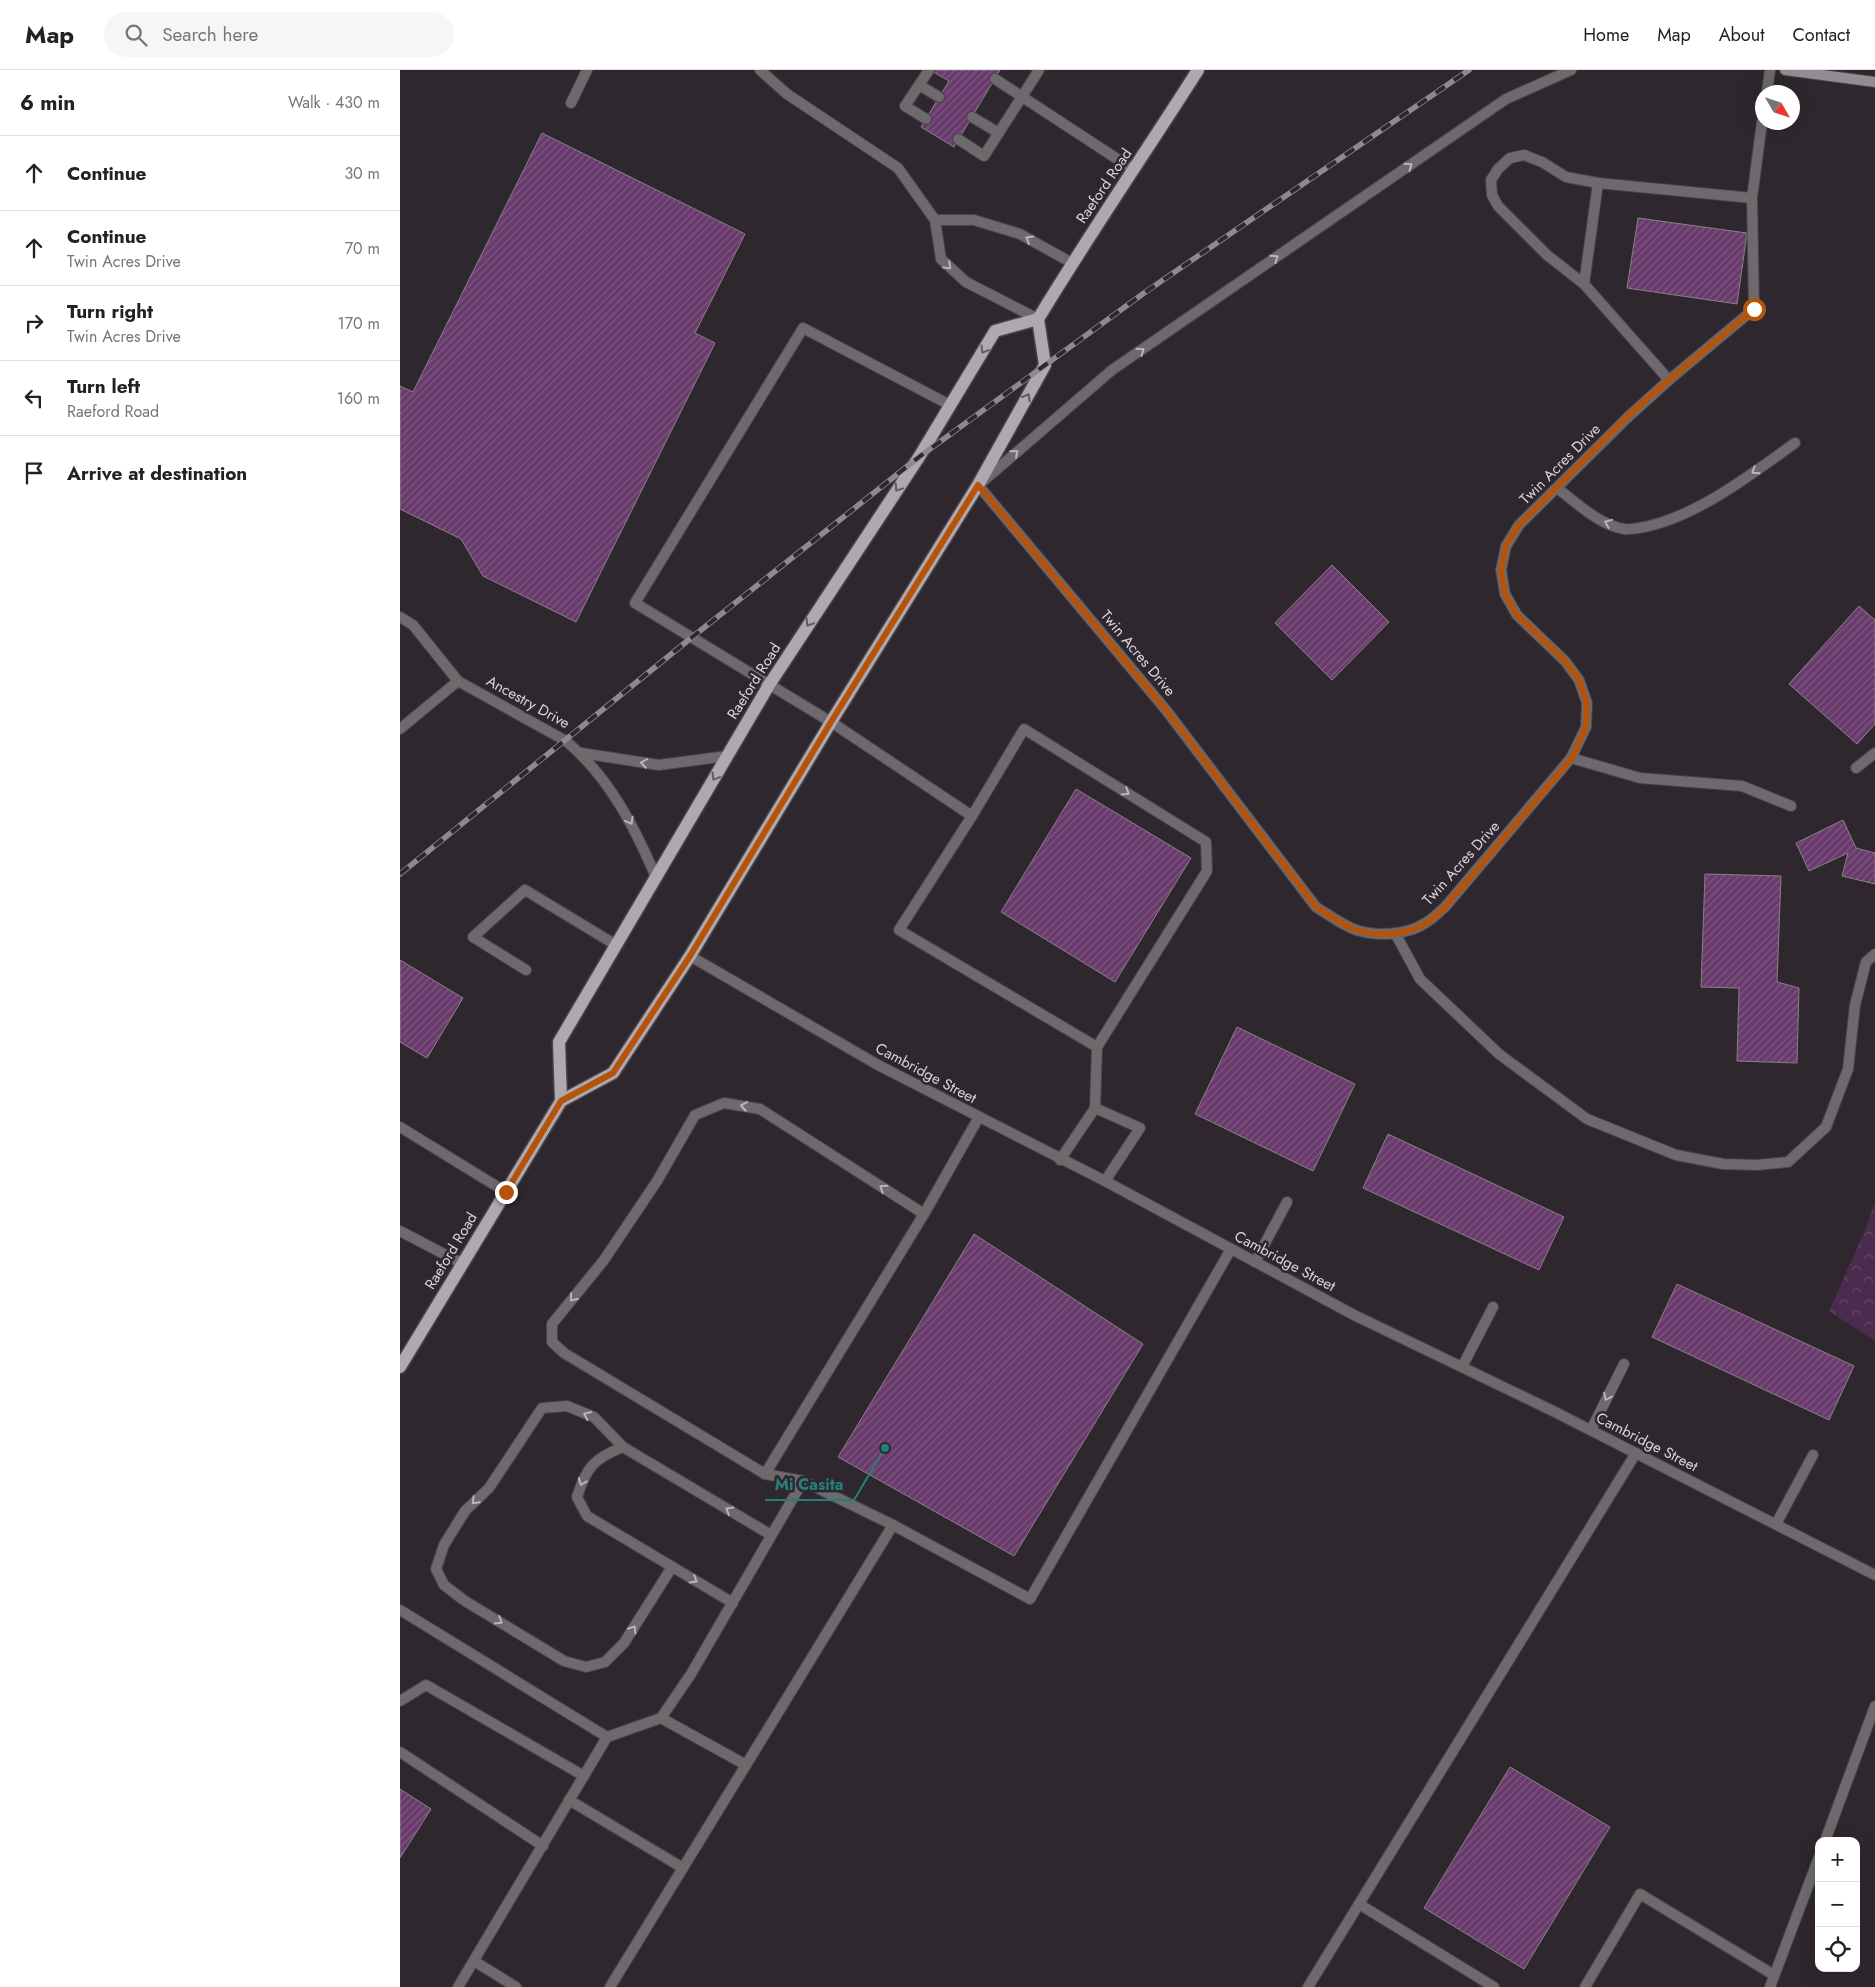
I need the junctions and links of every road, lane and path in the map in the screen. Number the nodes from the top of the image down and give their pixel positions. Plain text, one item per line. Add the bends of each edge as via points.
1 (587, 70) edge
2 (930, 70) edge
3 (1039, 70) edge
4 (1198, 70) edge
5 (1571, 70) edge
6 (1770, 70) edge
7 (1785, 70) edge
8 (762, 71) edge
9 (995, 79) dead end
10 (1875, 82) edge
11 (920, 85) junction
12 (1768, 85) edge
13 (939, 97) dead end
14 (1022, 97) junction
15 (571, 103) dead end
16 (972, 117) dead end
17 (926, 119) dead end
18 (1761, 130) edge
19 (999, 133) junction
20 (958, 139) dead end
21 (1134, 170) junction
22 (1598, 183) junction
23 (1752, 198) junction
24 (935, 220) junction
25 (1072, 263) junction
26 (1584, 284) junction
27 (1038, 319) junction
28 (1669, 380) junction
29 (950, 406) junction
30 (1795, 443) dead end
31 (978, 485) junction
32 (1557, 488) junction
33 (400, 617) edge
34 (458, 680) junction
35 (769, 685) junction
36 (831, 722) junction
37 (400, 729) edge
38 (581, 753) junction
39 (1875, 753) edge
40 (727, 756) junction
41 (1572, 758) junction
42 (1856, 768) dead end
43 (1791, 806) dead end
44 (972, 816) junction
45 (656, 877) junction
46 (1395, 933) junction
47 (616, 945) junction
48 (1875, 954) edge
49 (690, 956) junction
50 (526, 970) dead end
51 (1098, 1047) junction
52 (561, 1101) junction
53 (1095, 1108) junction
54 (979, 1117) junction
55 (400, 1127) edge
56 (1060, 1160) junction
57 (1105, 1181) junction
58 (506, 1192) junction
59 (1287, 1202) dead end
60 (924, 1214) junction
61 (400, 1231) edge
62 (1231, 1249) junction
63 (1254, 1262) junction
64 (463, 1264) junction
65 (1493, 1307) dead end
66 (1624, 1364) dead end
67 (400, 1367) edge
68 (1462, 1367) junction
69 (1591, 1430) junction
70 (623, 1447) junction
71 (1636, 1453) junction
72 (1813, 1455) dead end
73 (765, 1474) junction
74 (803, 1481) junction
75 (1776, 1524) junction
76 (893, 1525) junction
77 (771, 1535) junction
78 (672, 1567) junction
79 (1875, 1575) edge
80 (733, 1603) junction
81 (400, 1610) edge
82 (400, 1701) edge
83 (1875, 1706) edge
84 (661, 1718) junction
85 (607, 1737) junction
86 (400, 1752) edge
87 (746, 1765) junction
88 (584, 1776) junction
89 (569, 1800) junction
90 (1826, 1837) edge
91 (543, 1846) junction
92 (1815, 1867) edge
93 (683, 1868) junction
94 (1359, 1904) junction
95 (474, 1961) junction
96 (1774, 1975) junction
97 (458, 1987) edge
98 (516, 1987) edge
99 (610, 1987) edge
100 (1308, 1987) edge
101 (1494, 1987) edge
102 (1584, 1987) edge
103 (1770, 1987) edge

1 - 15 street
2 - 11 street
3 - 14 street
4 - 21 main road, Raeford Road
31 -> 5 street via 1112,370 1506,99
6 - 12 street
7 - 10 main road
8 - 24 street via 787,94 898,168
9 - 14 street
11 - 13 street
11 - 17 street via 905,106
14 - 19 street
14 - 21 street
16 - 19 street
18 - 23 street
19 - 20 street via 984,156
21 - 25 main road, Raeford Road
22 - 23 street
22 - 26 street
22 - 26 street via 1566,176 1524,155 1510,158 1491,180 1492,195 1498,206 1547,255
23 - 28 street, Twin Acres Drive via 1754,309
25 -> 24 street via 1020,234 974,220
24 -> 27 street via 941,259 966,282
25 - 27 main road, Raeford Road
26 - 28 street
27 -> 29 main road, Raeford Road via 995,331
31 -> 27 main road via 1045,365
28 - 32 street, Twin Acres Drive via 1628,416
29 -> 35 main road, Raeford Road
29 - 35 street via 803,328 635,603
30 -> 32 street via 1720,494 1654,526 1625,530 1598,519
31 - 36 main road
31 - 46 street, Twin Acres Drive via 1166,710 1316,907 1356,930
32 - 41 street, Twin Acres Drive via 1519,525 1506,546 1501,570 1505,594 1517,615 1565,661 1579,680 1587,703 1586,727
33 - 34 street, Ancestry Drive via 414,625
34 - 37 street
34 - 38 street, Ancestry Drive via 566,741
35 - 36 street
35 - 40 main road, Raeford Road
36 - 44 street
36 - 49 main road
40 -> 38 street, Ancestry Drive via 659,765
38 -> 45 street, Ancestry Drive via 619,802
39 - 42 street
40 -> 45 main road, Raeford Road
41 - 43 street via 1640,778 1742,786
41 - 46 street, Twin Acres Drive via 1445,907 1427,923
44 - 51 street via 899,930
44 -> 51 street via 1024,729 1206,842 1207,871
45 - 47 main road, Raeford Road
46 - 48 street via 1420,979 1499,1054 1587,1119 1676,1154 1723,1164 1788,1162 1826,1127 1848,1069 1855,1005 1866,962
47 - 50 street via 525,890 473,937
47 - 52 main road, Raeford Road via 559,1042
49 - 52 main road via 613,1073
49 - 54 street, Cambridge Street via 878,1065
51 - 53 street
52 - 58 main road, Raeford Road
53 - 56 street
53 - 57 street via 1140,1128
54 - 56 street, Cambridge Street
54 - 60 street
55 - 58 street
56 - 57 street, Cambridge Street
57 - 62 street, Cambridge Street
58 - 64 main road, Raeford Road
59 - 63 street
60 - 73 street
60 -> 73 street via 760,1109 724,1103 695,1114 657,1181 604,1260 552,1324 552,1342 564,1353
61 - 64 street
62 - 63 street, Cambridge Street
62 - 76 street via 1030,1599
63 - 68 street, Cambridge Street
64 - 67 main road, Raeford Road
65 - 68 street
66 -> 69 street
68 - 69 street, Cambridge Street
69 - 71 street, Cambridge Street
77 -> 70 street
70 -> 78 street via 605,1454 584,1475 576,1497 586,1516
70 -> 78 street via 594,1417 567,1406 542,1408 489,1488 465,1511 444,1545 436,1569 444,1585 465,1601 564,1661 586,1667 604,1662 624,1643
71 - 75 street, Cambridge Street
71 - 94 street
72 - 75 street
73 - 74 street
74 - 76 street
74 - 77 street
75 - 79 street, Cambridge Street
76 - 87 street
77 - 80 street
78 -> 80 street
80 - 84 street
81 - 85 street
82 - 88 street via 426,1685
83 - 90 street
84 - 85 street
84 - 87 street
85 - 88 street
86 - 91 street
87 - 93 street
88 - 89 street
89 - 91 street
89 - 93 street
91 - 95 street
92 - 96 street
93 - 99 street
94 - 100 street
94 - 101 street
95 - 97 street
95 - 98 street
96 - 102 street via 1640,1894
96 - 103 street

